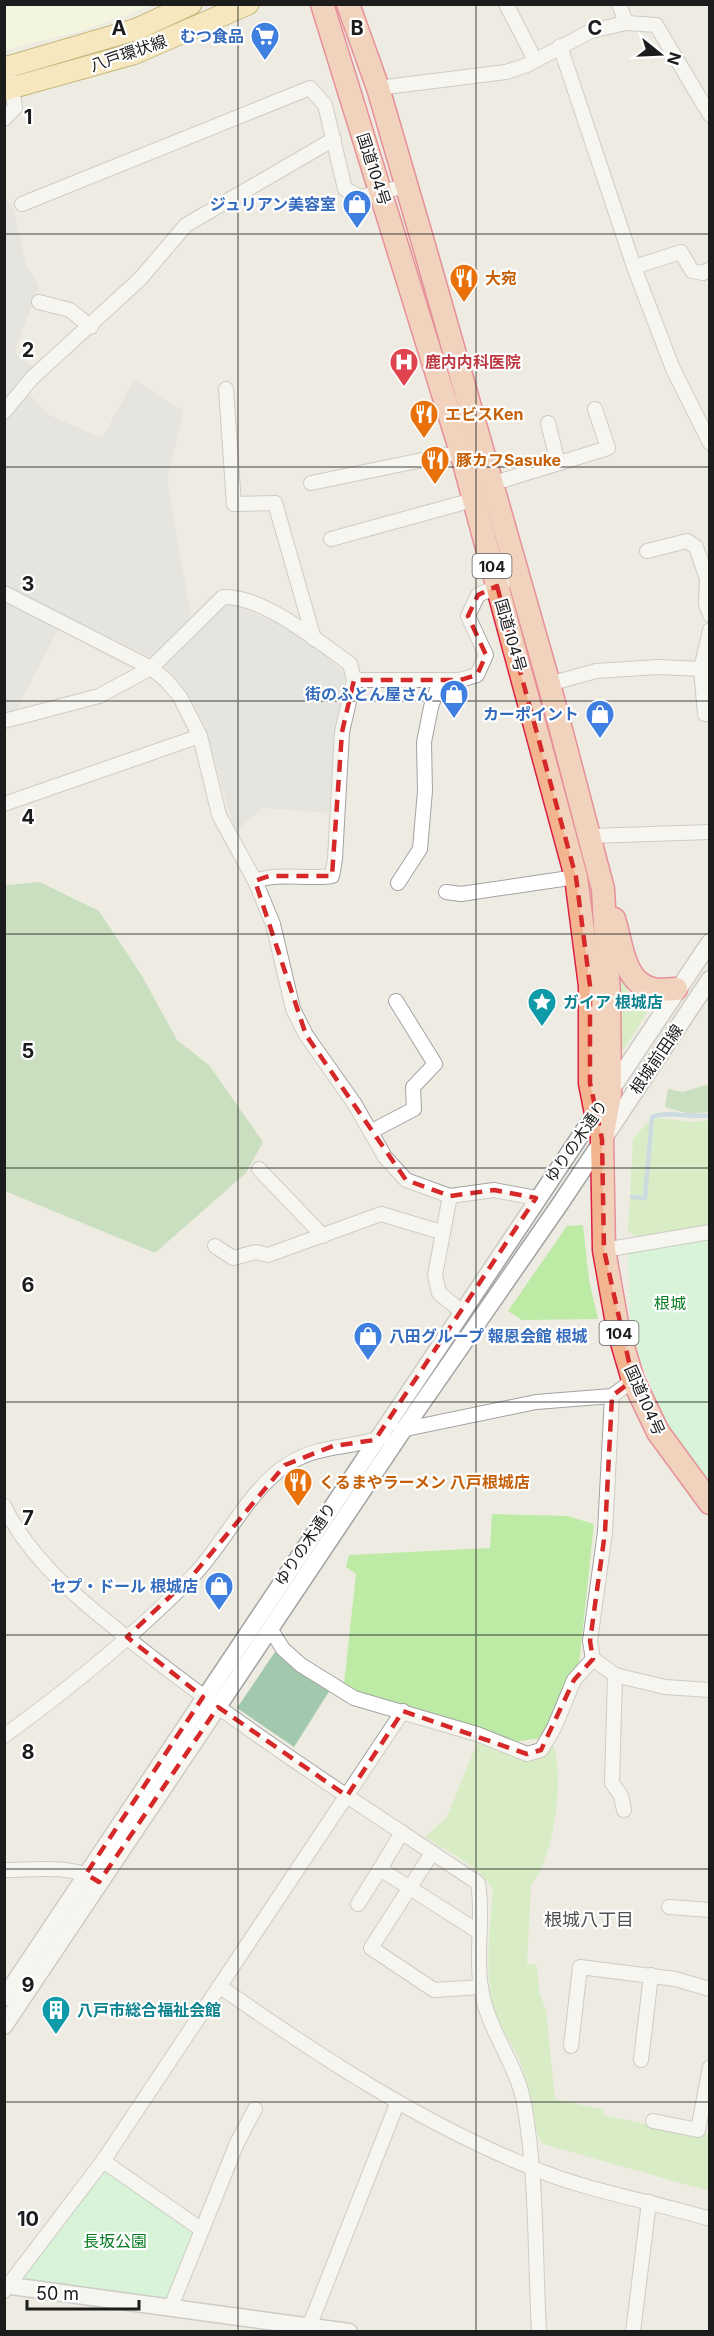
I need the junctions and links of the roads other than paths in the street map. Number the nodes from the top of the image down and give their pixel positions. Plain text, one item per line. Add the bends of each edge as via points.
1 (191, 4) edge
2 (248, 4) edge
3 (322, 4) edge
4 (348, 4) edge
5 (506, 4) edge
6 (620, 4) edge
7 (626, 23) junction
8 (560, 46) junction
9 (535, 60) junction
10 (7, 78) edge
11 (378, 88) junction
12 (709, 115) edge
13 (4, 119) edge
14 (334, 139) junction
15 (406, 186) junction
16 (381, 193) junction
17 (22, 204) dead end
18 (634, 267) junction
19 (710, 269) edge
20 (39, 302) dead end
21 (91, 327) junction
22 (226, 389) dead end
23 (595, 410) dead end
24 (4, 412) edge
25 (548, 423) dead end
26 (710, 443) edge
27 (461, 452) junction
28 (558, 463) junction
29 (311, 483) dead end
30 (491, 484) junction
31 (473, 500) junction
32 (331, 539) dead end
33 (647, 551) dead end
34 (519, 578) junction
35 (708, 578) edge
36 (497, 586) junction
37 (4, 594) edge
38 (710, 615) edge
39 (710, 630) edge
40 (314, 639) junction
41 (151, 668) junction
42 (701, 669) junction
43 (354, 680) junction
44 (440, 681) junction
45 (549, 684) junction
46 (710, 715) edge
47 (4, 721) edge
48 (200, 735) junction
49 (4, 804) edge
50 (710, 832) edge
51 (591, 836) junction
52 (576, 877) junction
53 (255, 881) junction
54 (398, 883) dead end
55 (603, 889) junction
56 (446, 892) dead end
57 (710, 942) edge
58 (710, 979) edge
59 (676, 989) junction
60 (396, 1002) dead end
61 (610, 1094) junction
62 (595, 1114) junction
63 (372, 1131) junction
64 (602, 1140) junction
65 (260, 1169) dead end
66 (450, 1196) junction
67 (536, 1198) junction
68 (441, 1232) junction
69 (710, 1232) edge
70 (323, 1236) junction
71 (215, 1246) dead end
72 (604, 1250) junction
73 (461, 1311) junction
74 (633, 1380) junction
75 (612, 1396) junction
76 (404, 1429) junction
77 (375, 1440) junction
78 (710, 1503) edge
79 (4, 1506) edge
80 (271, 1630) junction
81 (127, 1637) junction
82 (594, 1659) junction
83 (615, 1675) junction
84 (710, 1690) edge
85 (203, 1697) junction
86 (218, 1707) junction
87 (403, 1711) junction
88 (4, 1736) edge
89 (347, 1796) junction
90 (624, 1810) dead end
91 (402, 1832) junction
92 (432, 1852) junction
93 (380, 1869) junction
94 (4, 1870) edge
95 (93, 1878) junction
96 (408, 1888) junction
97 (358, 1904) dead end
98 (669, 1907) dead end
99 (710, 1910) edge
100 (479, 1932) junction
101 (651, 1975) junction
102 (219, 1986) junction
103 (481, 1987) junction
104 (710, 1989) edge
105 (4, 1998) edge
106 (4, 2026) edge
107 (571, 2046) dead end
108 (641, 2060) dead end
109 (709, 2075) edge
110 (397, 2104) junction
111 (255, 2109) dead end
112 (653, 2121) dead end
113 (103, 2160) junction
114 (531, 2168) junction
115 (649, 2202) junction
116 (710, 2219) edge
117 (202, 2229) junction
118 (6, 2287) edge
119 (171, 2307) junction
120 (309, 2329) edge
121 (349, 2331) edge
122 (539, 2331) edge
123 (633, 2331) edge

1 - 10 main road, 八戸環状線
2 - 10 main road, 八戸環状線 via 133,54
3 - 16 highway, 国道104号 / 104
4 - 11 highway, 国道104号 / 104
5 - 9 street
6 - 7 street
7 - 8 street via 591,31
7 - 12 street via 656,25
8 - 9 street
8 - 18 street
9 - 11 street via 506,72
10 - 13 street via 15,108
11 - 15 highway, 国道104号 / 104
14 - 16 street via 345,189 360,197
14 - 17 street via 325,105 310,88
14 - 21 street via 186,225 140,279
15 - 16 street
15 - 30 highway, 国道104号 / 104
16 - 27 highway, 国道104号 / 104
18 - 19 street via 681,252 692,271 703,273
18 - 26 street via 673,369
20 - 21 street via 70,310
21 - 24 street via 32,378
22 - 40 street via 234,504 275,503
23 - 28 street via 608,448
25 - 28 street
27 - 29 street
27 - 31 highway, 国道104号 / 104
28 - 30 street
30 - 34 highway, 国道104号 / 104
31 - 32 street
31 - 36 highway, 国道104号 / 104
33 - 35 street via 687,541 696,547
34 - 36 street
34 - 45 highway, 国道104号 / 104
35 - 38 street via 706,604
36 - 44 street via 478,595 468,616 486,655 477,675
36 - 52 highway, 国道104号 / 104
37 - 41 street
39 - 42 street
40 - 41 street via 280,615 233,597 223,597
40 - 43 street via 350,664
41 - 47 street via 99,696
41 - 48 street via 180,697
42 - 45 street via 596,671
42 - 46 street via 705,714
43 - 44 street
43 - 53 street via 342,732 332,876 269,876
44 - 54 street via 424,742 420,849
45 - 51 highway, 国道104号 / 104
48 - 49 street
48 - 53 street via 219,815
50 - 51 street
51 - 55 highway, 国道104号 / 104
52 - 56 street via 461,894
52 - 62 highway, 国道104号 / 104 via 589,974 590,1083
53 - 63 street via 273,924 293,1009 306,1035
55 - 59 highway via 633,978 651,989
55 - 61 highway, 国道104号 / 104
57 - 59 street, 根城前田線
58 - 64 street, 根城前田線
59 - 61 street, 根城前田線
60 - 63 street via 435,1064 413,1087 414,1109
61 - 62 street, ゆりの木通り
61 - 64 highway, 国道104号 / 104
62 - 64 highway, 国道104号 / 104
62 - 67 street, ゆりの木通り
63 - 66 street via 405,1180
64 - 72 highway, 国道104号 / 104
64 - 76 street, ゆりの木通り
65 - 70 street
66 - 67 street via 494,1190
66 - 68 street
67 - 73 street, ゆりの木通り
68 - 70 street via 381,1214
68 - 73 street via 435,1275 439,1293
69 - 72 street
70 - 71 street via 268,1256 256,1252 233,1258
72 - 74 highway, 国道104号 / 104 via 618,1329
73 - 77 street, ゆりの木通り
74 - 75 street
74 - 78 highway, 国道104号 / 104 via 658,1432
75 - 76 street via 536,1402
75 - 82 street via 605,1532 590,1641
76 - 77 street
76 - 80 street, ゆりの木通り
77 - 81 street via 333,1446 285,1465 258,1492 193,1575
77 - 85 street, ゆりの木通り
79 - 81 street via 16,1529 53,1574
80 - 86 street, ゆりの木通り
80 - 87 street via 283,1649 326,1683 354,1698
81 - 85 street
81 - 88 street
82 - 83 street
82 - 87 street via 574,1680 541,1750 527,1754
83 - 84 street via 665,1687
83 - 90 street via 612,1783
85 - 86 street
85 - 95 street, ゆりの木通り
86 - 89 street
86 - 95 street, ゆりの木通り
87 - 89 street
89 - 91 street
89 - 102 street
91 - 92 street
91 - 93 street
92 - 96 street
92 - 100 street via 478,1883
93 - 96 street
93 - 97 street
94 - 95 street via 64,1870
95 - 105 street, ゆりの木通り
95 - 106 street, ゆりの木通り
96 - 100 street
96 - 103 street via 371,1948 434,1990
98 - 99 street
100 - 103 street
101 - 104 street
101 - 107 street via 580,1967
101 - 108 street
102 - 110 street
102 - 113 street
103 - 114 street via 486,2015 508,2058 524,2103
109 - 112 street via 698,2130
110 - 114 street
110 - 120 street
111 - 117 street
113 - 117 street
113 - 118 street
114 - 115 street
114 - 122 street
115 - 116 street
115 - 123 street
117 - 119 street
118 - 119 street
119 - 120 street
120 - 121 street

